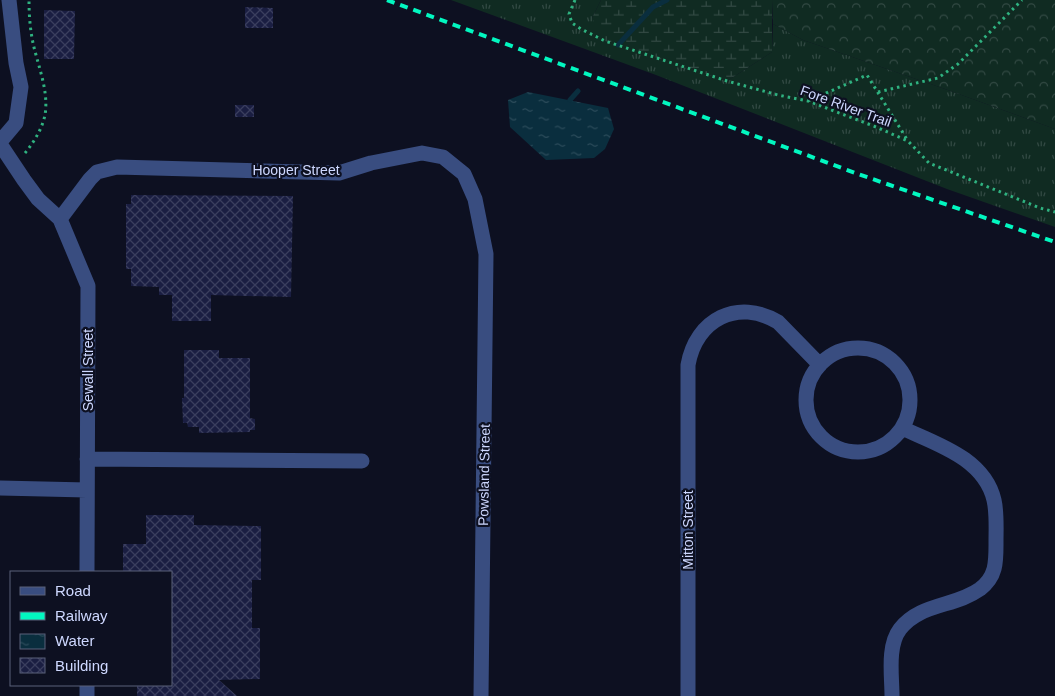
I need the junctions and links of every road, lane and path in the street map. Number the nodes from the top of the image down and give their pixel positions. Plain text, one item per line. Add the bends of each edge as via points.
1 (9, 0) edge
2 (29, 0) edge
3 (576, 0) edge
4 (1022, 0) edge
5 (878, 92) junction
6 (808, 101) junction
7 (908, 141) junction
8 (0, 143) edge
9 (29, 147) dead end
10 (1055, 212) edge
11 (60, 219) junction
12 (486, 254) joint
13 (820, 365) junction
14 (902, 428) junction
15 (87, 459) junction
16 (362, 461) dead end
17 (0, 488) edge
18 (87, 490) junction
19 (87, 571) edge
20 (481, 696) edge
21 (688, 696) edge
22 (892, 696) edge

1 - 8 street via 21,86 16,123
2 - 9 path via 31,33 46,108 39,132
3 - 6 path, Fore River Trail via 569,14 572,23 604,41 727,81
4 - 5 path via 958,64 938,78
5 - 6 path via 867,74
5 - 7 path
6 - 7 path, Fore River Trail
7 - 10 path, Fore River Trail via 929,164
8 - 11 street, Sewall Street via 38,199
11 - 12 street, Hooper Street via 97,172 117,167 339,172 422,153 443,157 464,174 474,199
11 - 15 street, Sewall Street via 88,286
12 - 20 street, Powsland Street
13 - 14 street via 842,351 858,349 875,352 890,360 905,379 910,395
13 - 14 street via 808,387 806,404 814,429 826,442 850,452 867,451 883,445
13 - 21 street, Mitton Street via 778,322 761,314 724,315 708,325 692,348 688,365
14 - 22 street via 960,456 986,479 995,502 996,558 991,579 981,588 962,598 920,611 904,624 896,635
15 - 16 street
15 - 18 street, Sewall Street
17 - 18 street
18 - 19 street, Sewall Street

